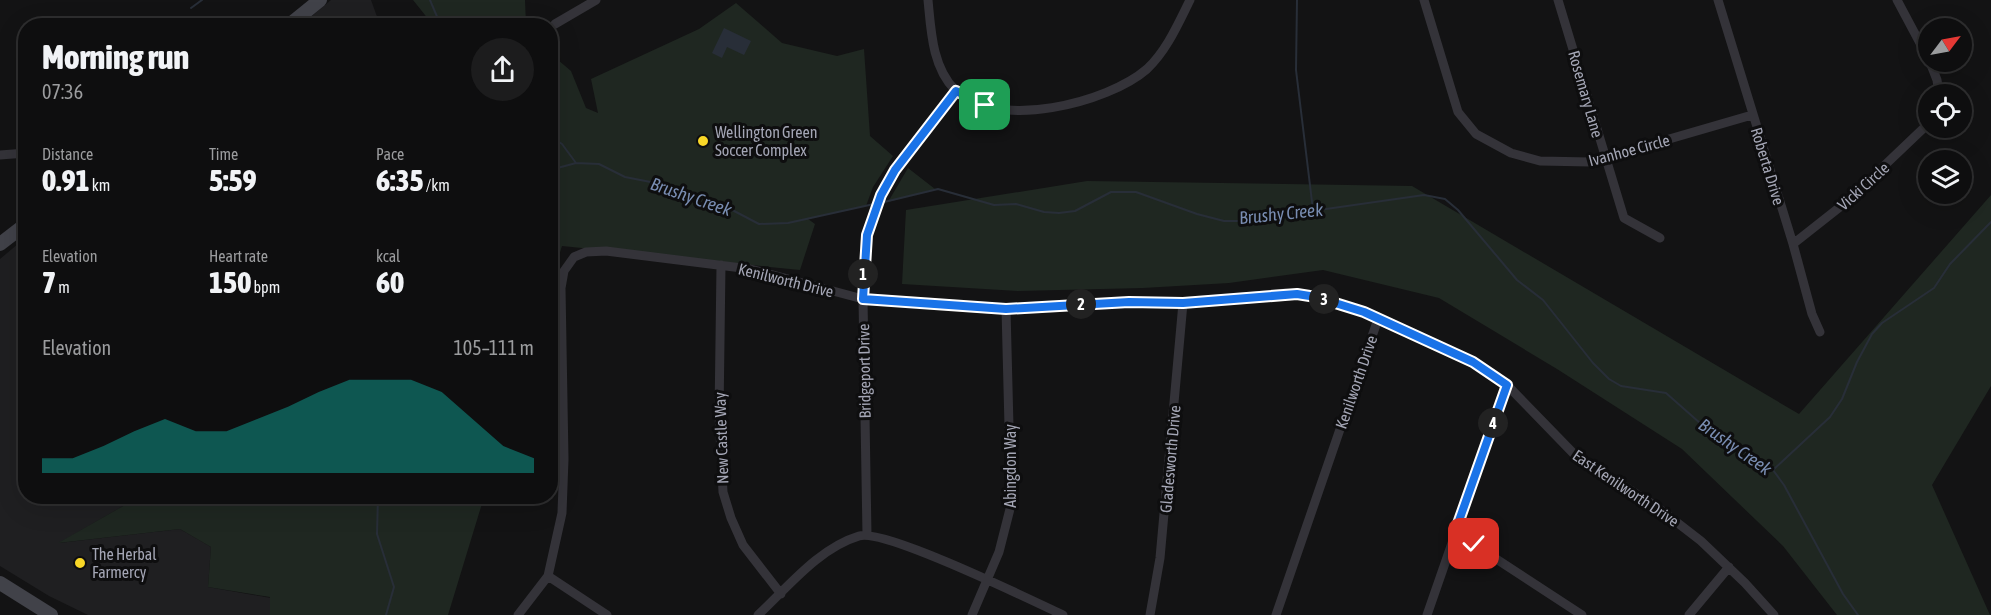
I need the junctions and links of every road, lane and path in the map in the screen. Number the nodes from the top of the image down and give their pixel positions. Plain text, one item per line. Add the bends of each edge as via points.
1 (320, 0) edge
2 (596, 0) edge
3 (928, 0) edge
4 (1190, 0) edge
5 (1424, 0) edge
6 (1558, 0) edge
7 (1718, 0) edge
8 (1897, 0) edge
9 (298, 18) edge
10 (558, 22) edge
11 (1918, 40) edge
12 (956, 91) junction
13 (1752, 115) junction
14 (1918, 133) edge
15 (18, 154) edge
16 (0, 155) edge
17 (1605, 158) junction
18 (18, 230) edge
19 (1660, 238) dead end
20 (0, 244) edge
21 (1793, 244) junction
22 (721, 265) junction
23 (863, 299) junction
24 (1183, 303) junction
25 (1006, 309) junction
26 (1378, 319) junction
27 (1820, 332) dead end
28 (1507, 385) junction
29 (1455, 532) junction
30 (867, 535) junction
31 (1729, 567) junction
32 (548, 576) junction
33 (987, 581) junction
34 (0, 583) edge
35 (781, 594) junction
36 (51, 615) edge
37 (518, 615) edge
38 (607, 615) edge
39 (758, 615) edge
40 (972, 615) edge
41 (1063, 615) edge
42 (1150, 615) edge
43 (1276, 615) edge
44 (1427, 615) edge
45 (1582, 615) edge
46 (1689, 615) edge
47 (1774, 615) edge

1 - 9 main road
2 - 10 street
3 - 12 street via 935,53
4 - 12 street via 1155,61 1132,80 1102,96 1052,108 1021,110 985,105
5 - 17 street, Ivanhoe Circle via 1455,107 1476,134 1511,153 1540,161 1584,164
6 - 17 street, Rosemary Lane
7 - 13 street, Roberta Drive
8 - 11 street
12 - 23 street, Bridgeport Drive via 884,188 865,248
13 - 17 street, Ivanhoe Circle
13 - 21 street, Roberta Drive
14 - 21 street, Vicki Circle via 1845,203
15 - 16 street
17 - 19 street, Rosemary Lane via 1624,218
18 - 20 main road
21 - 27 street, Roberta Drive
22 - 23 street, Kenilworth Drive
22 - 32 street, Kenilworth Drive via 590,251 574,257 566,266 561,288 564,492 559,536
22 - 35 street, New Castle Way via 719,415 723,492 743,545
23 - 25 street, Kenilworth Drive
23 - 30 street, Bridgeport Drive
24 - 25 street, Kenilworth Drive
24 - 26 street, Kenilworth Drive via 1297,294 1343,304
24 - 42 street, Gladesworth Drive via 1160,558
25 - 33 street, Abingdon Way via 1011,505 1005,537
26 - 28 street, East Kenilworth Drive via 1473,362
26 - 43 street, Kenilworth Drive
28 - 29 street
28 - 31 street, East Kenilworth Drive via 1574,454 1676,521
29 - 44 street
29 - 45 street
30 - 33 street
30 - 35 street via 831,549
31 - 46 street
31 - 47 street, East Kenilworth Drive
32 - 37 street
32 - 38 street
33 - 40 street, Abingdon Way
33 - 41 street
34 - 36 main road
35 - 39 street

